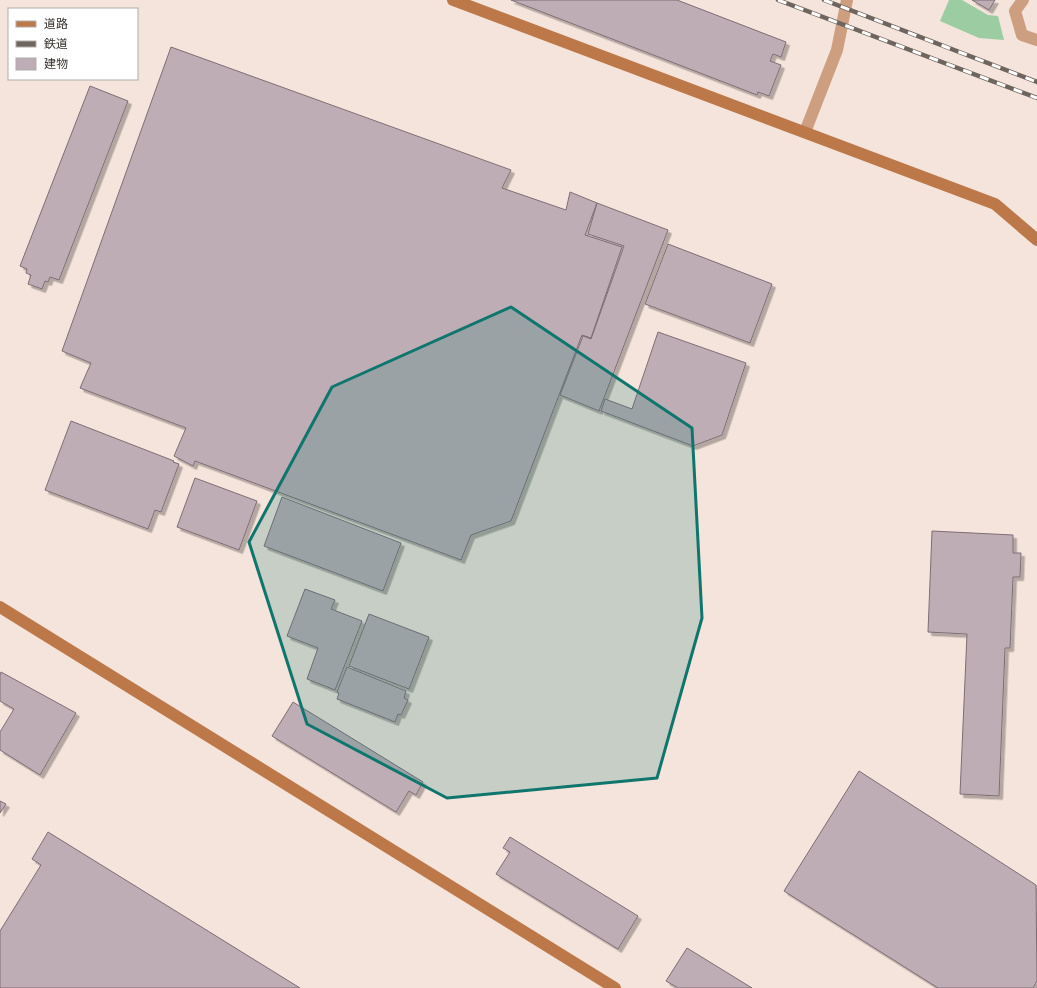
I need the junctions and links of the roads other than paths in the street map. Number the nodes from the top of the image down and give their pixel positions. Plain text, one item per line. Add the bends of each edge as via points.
1 (453, 0) edge
2 (847, 0) edge
3 (1023, 0) edge
4 (1037, 40) edge
5 (805, 132) junction
6 (1037, 240) edge
7 (0, 607) edge
8 (615, 988) edge

1 - 5 street
2 - 5 street via 837,50
3 - 4 street via 1015,11 1022,35
5 - 6 street via 995,204
7 - 8 street

